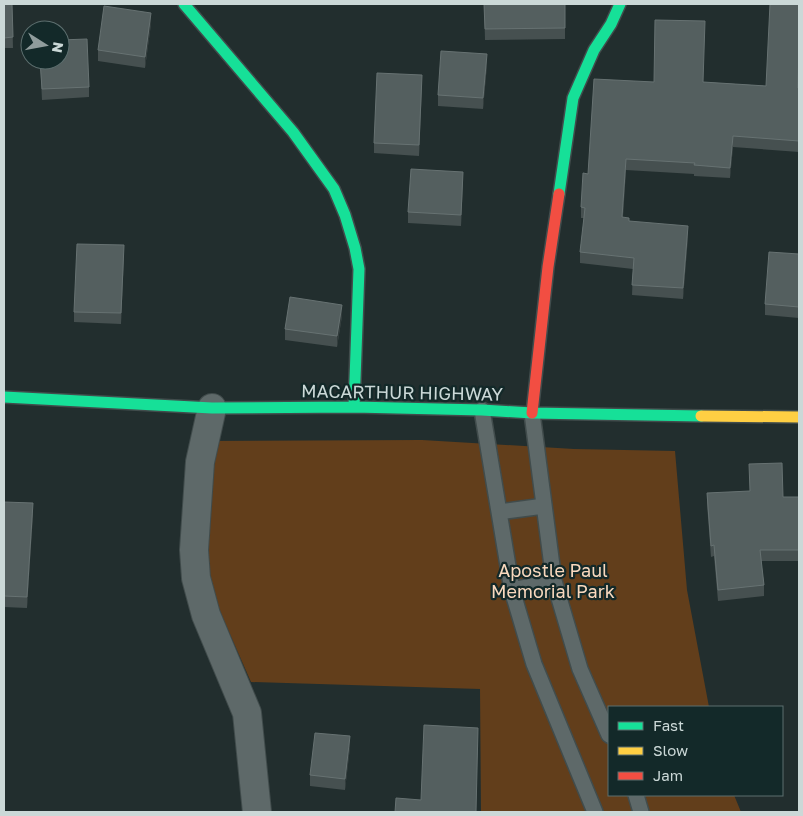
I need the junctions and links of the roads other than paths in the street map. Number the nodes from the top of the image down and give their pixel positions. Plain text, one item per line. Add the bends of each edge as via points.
1 (184, 4) edge
2 (620, 4) edge
3 (4, 396) edge
4 (354, 407) junction
5 (212, 408) junction
6 (482, 410) junction
7 (532, 413) junction
8 (799, 417) edge
9 (544, 506) junction
10 (500, 512) junction
11 (554, 581) junction
12 (512, 590) junction
13 (608, 733) edge
14 (636, 796) edge
15 (258, 812) edge
16 (595, 812) edge
17 (641, 812) edge

1 - 4 main road via 293,132 334,189 345,214 359,269
2 - 7 main road via 594,50 573,98 548,267
3 - 5 main road, MACARTHUR HIGHWAY
4 - 5 main road, MACARTHUR HIGHWAY
4 - 6 main road, MACARTHUR HIGHWAY
5 - 15 street via 200,462 194,550 196,578 206,615 247,713
6 - 7 main road, MACARTHUR HIGHWAY
6 - 10 lane
7 - 8 main road, MACARTHUR HIGHWAY
7 - 9 lane
9 - 10 lane
9 - 11 lane
10 - 12 lane
11 - 12 lane
11 - 13 lane via 580,669
12 - 16 lane via 534,664
14 - 17 lane

